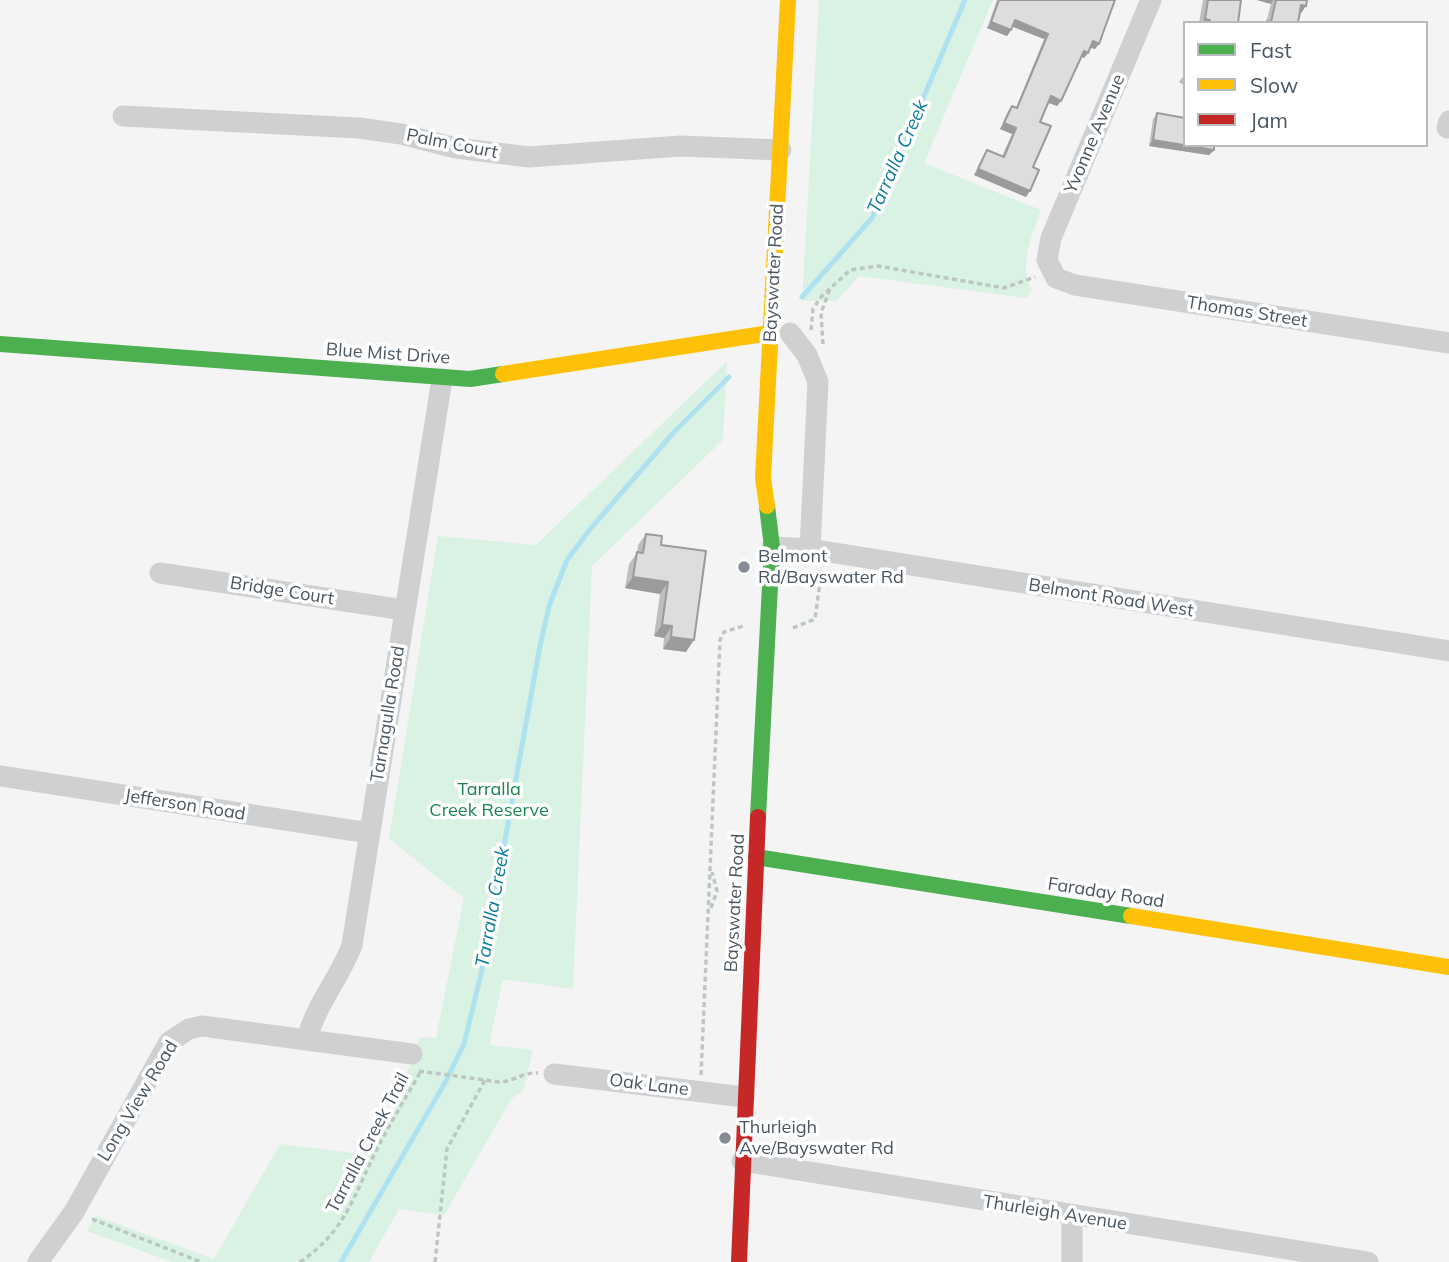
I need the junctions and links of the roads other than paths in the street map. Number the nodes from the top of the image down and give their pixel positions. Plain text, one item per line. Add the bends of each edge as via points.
1 (788, 0) edge
2 (1151, 0) edge
3 (123, 116) dead end
4 (780, 150) junction
5 (1050, 270) joint
6 (791, 331) junction
7 (1449, 343) edge
8 (0, 344) edge
9 (789, 357) dead end
10 (442, 379) junction
11 (782, 498) dead end
12 (772, 547) junction
13 (810, 549) junction
14 (160, 573) dead end
15 (404, 610) junction
16 (1449, 652) edge
17 (0, 776) edge
18 (369, 833) junction
19 (756, 857) junction
20 (1449, 967) edge
21 (307, 1040) junction
22 (412, 1054) dead end
23 (554, 1074) road end
24 (744, 1097) junction
25 (742, 1161) junction
26 (1072, 1216) junction
27 (38, 1262) edge
28 (739, 1262) edge
29 (1072, 1262) edge
30 (1368, 1262) edge

1 - 4 street, Bayswater Road
2 - 5 street, Yvonne Avenue via 1051,238
3 - 4 street, Palm Court via 359,128 529,157 681,146
4 - 6 street, Bayswater Road
5 - 7 street, Thomas Street via 1056,278 1075,285
6 - 9 street, Bayswater Road
6 - 10 street, Blue Mist Drive via 470,379
6 - 12 street, Bayswater Road via 763,478
6 - 13 street via 818,382
8 - 10 street, Blue Mist Drive
10 - 15 street, Tarnagulla Road
11 - 12 street, Bayswater Road
12 - 13 street, Belmont Road West
12 - 19 street, Bayswater Road
13 - 16 street, Belmont Road West
14 - 15 street, Bridge Court
15 - 18 street, Tarnagulla Road
17 - 18 street, Jefferson Road
18 - 21 street, Tarnagulla Road via 352,945
19 - 20 street, Faraday Road
19 - 24 street, Bayswater Road
21 - 22 street, Long View Road
21 - 27 street, Long View Road via 202,1026 178,1034 169,1042 74,1212
23 - 24 street, Oak Lane
24 - 25 street, Bayswater Road
25 - 26 street, Thurleigh Avenue
25 - 28 street, Bayswater Road
26 - 29 street
26 - 30 street, Thurleigh Avenue

